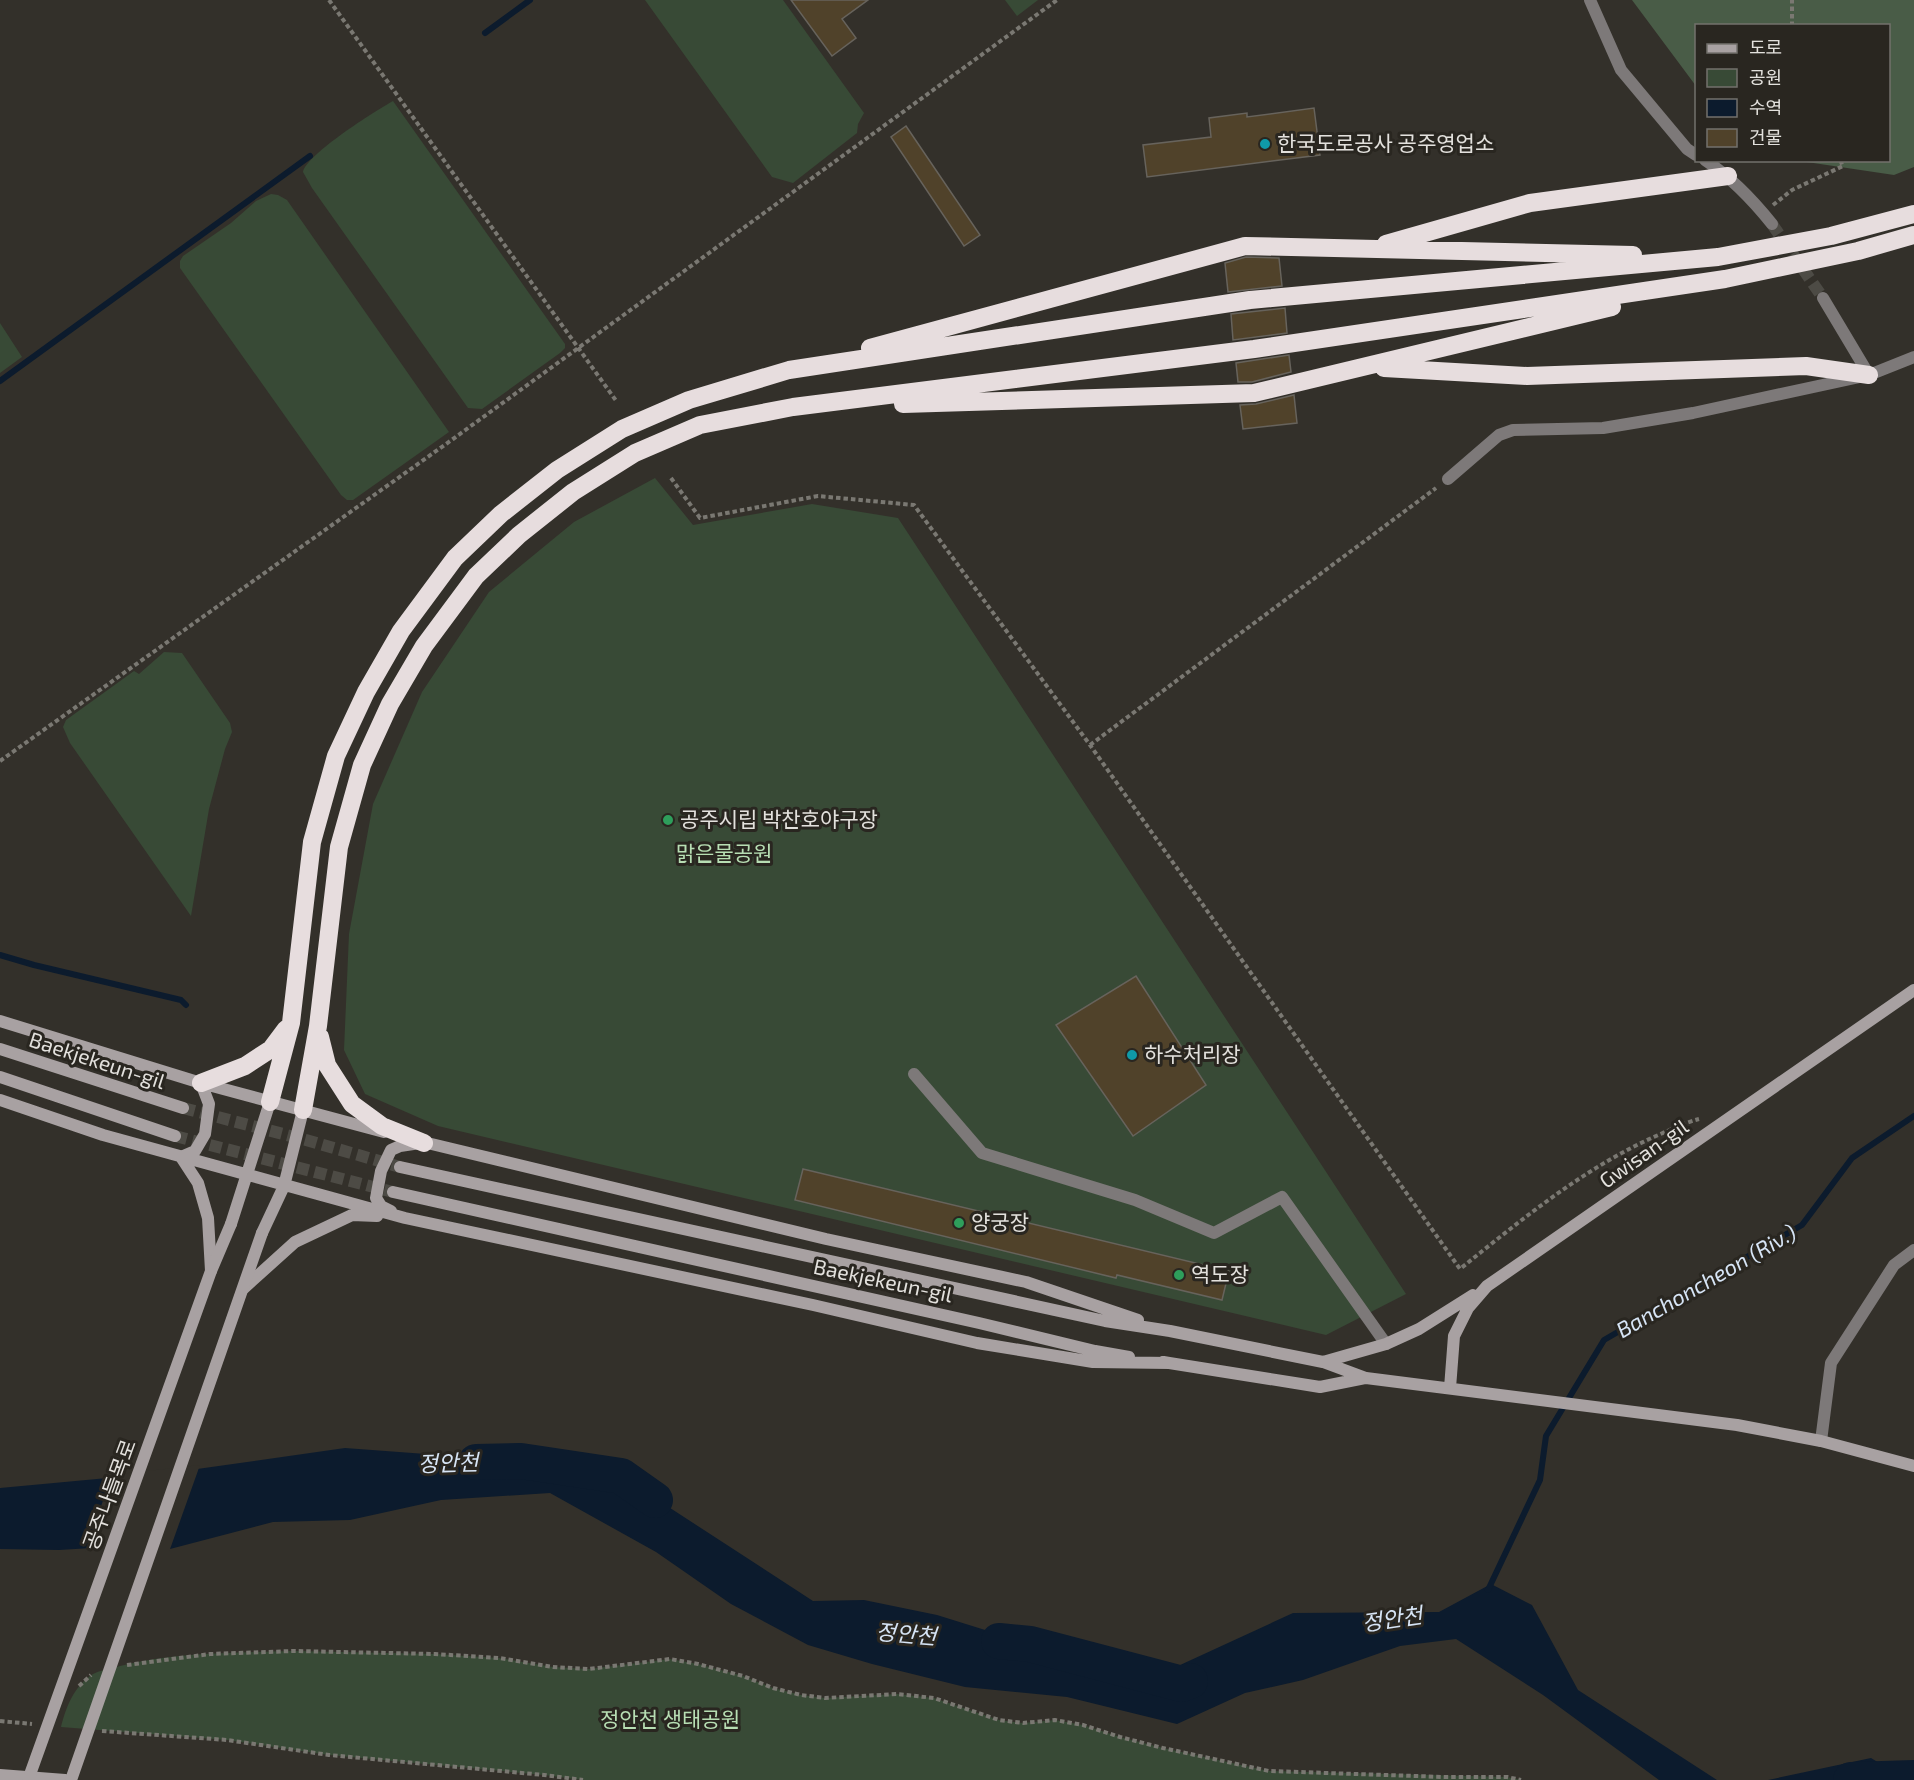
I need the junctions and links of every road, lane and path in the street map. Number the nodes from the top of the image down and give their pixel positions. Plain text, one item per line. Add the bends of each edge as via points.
1 (329, 0) edge
2 (1057, 0) edge
3 (1590, 0) edge
4 (1792, 0) edge
5 (1792, 24) edge
6 (1695, 154) edge
7 (1708, 162) edge
8 (1840, 162) edge
9 (1728, 176) junction
10 (1762, 213) junction
11 (1914, 214) edge
12 (1772, 225) tunnel mouth
13 (1914, 235) edge
14 (1368, 249) junction
15 (1718, 257) junction
16 (1725, 279) junction
17 (1823, 298) tunnel mouth
18 (577, 348) junction
19 (1914, 357) edge
20 (1364, 367) junction
21 (789, 370) junction
22 (1869, 375) junction
23 (617, 402) dead end
24 (793, 407) junction
25 (671, 478) dead end
26 (1448, 478) joint
27 (1090, 745) junction
28 (0, 762) edge
29 (1914, 990) edge
30 (0, 1021) edge
31 (291, 1023) junction
32 (318, 1026) junction
33 (0, 1049) edge
34 (914, 1074) dead end
35 (0, 1077) edge
36 (201, 1083) junction
37 (0, 1100) edge
38 (270, 1102) junction
39 (183, 1108) tunnel mouth
40 (303, 1110) junction
41 (1700, 1119) dead end
42 (175, 1136) tunnel mouth
43 (424, 1143) junction
44 (181, 1157) junction
45 (400, 1167) tunnel mouth
46 (247, 1176) junction
47 (284, 1186) junction
48 (393, 1192) tunnel mouth
49 (405, 1218) junction
50 (1914, 1250) edge
51 (211, 1271) junction
52 (1487, 1286) junction
53 (244, 1288) junction
54 (1170, 1331) junction
55 (1386, 1344) junction
56 (1323, 1362) junction
57 (1170, 1363) junction
58 (1366, 1378) junction
59 (1450, 1388) junction
60 (1821, 1441) junction
61 (1914, 1466) edge
62 (122, 1666) dead end
63 (95, 1673) dead end
64 (75, 1692) dead end
65 (0, 1720) edge
66 (38, 1725) dead end
67 (96, 1730) dead end
68 (0, 1775) edge
69 (28, 1780) edge
70 (65, 1780) edge
71 (71, 1780) edge
72 (583, 1780) edge
73 (1521, 1780) edge

1 - 18 path
2 - 18 path
3 - 6 street via 1621,70
4 - 5 path
7 - 9 street
8 - 10 path via 1843,166 1792,190
9 - 10 street
9 - 14 highway via 1530,203
10 - 12 street
11 - 15 highway via 1831,236
13 - 16 highway
14 - 15 highway
14 - 21 highway via 1245,246
15 - 21 highway via 1250,300
16 - 20 highway
16 - 24 highway via 1254,349
17 - 22 street
18 - 23 path
18 - 28 path
19 - 22 street
20 - 22 highway via 1527,376 1806,366
20 - 24 highway via 1254,393
21 - 31 highway via 689,400 622,429 557,470 501,514 455,558 401,631 336,756 312,842
22 - 26 street via 1603,428 1513,429 1499,435
24 - 32 highway via 700,425 635,453 573,492 476,576 424,646 390,704 362,765 339,847
25 - 27 path via 700,518 818,496 914,505
26 - 27 path
27 - 41 path via 1460,1269 1523,1218 1629,1148
29 - 52 main road, Gwisan-gil
30 - 36 main road
31 - 36 highway via 271,1049 245,1066
31 - 38 highway
32 - 40 highway
32 - 43 highway via 327,1065 352,1104 382,1126
33 - 39 main road, Baekjekeun-gil
34 - 55 street via 982,1153 1135,1200 1214,1233 1282,1197
35 - 42 main road
36 - 38 main road
36 - 44 main road via 209,1104 205,1134 195,1151
37 - 44 main road
38 - 40 main road
38 - 46 main road, 공주나들목로
40 - 43 main road
40 - 47 main road
43 - 49 main road via 391,1150 378,1182 376,1198 381,1206
43 - 54 main road via 826,1239 1026,1282
44 - 46 main road
44 - 51 main road via 198,1182 208,1218
45 - 54 main road, Baekjekeun-gil via 1105,1321
46 - 47 main road
46 - 51 main road, 공주나들목로, bridge
47 - 49 main road
47 - 53 main road, bridge via 262,1233
48 - 57 main road, Baekjekeun-gil via 1095,1351
49 - 53 main road via 352,1215 295,1242
49 - 57 main road via 977,1342 1093,1362
50 - 60 street via 1894,1265 1831,1363
51 - 69 main road, 공주나들목로, bridge
52 - 55 main road via 1447,1313
52 - 59 main road, Gwisan-gil via 1468,1308 1454,1336
53 - 71 main road, bridge
54 - 56 main road, Baekjekeun-gil
55 - 56 main road
56 - 58 main road, Baekjekeun-gil
57 - 58 main road, Baekjekeun-gil via 1320,1387
58 - 59 main road, Baekjekeun-gil
59 - 60 main road, Baekjekeun-gil via 1737,1425
60 - 61 main road
62 - 73 path via 210,1654 294,1651 499,1658 589,1669 670,1659 801,1695 825,1698 897,1694 934,1698 999,1720 1055,1720 1083,1725 1163,1748 1269,1771
63 - 64 path
65 - 66 path
67 - 72 path via 227,1740 329,1755
68 - 70 main road

